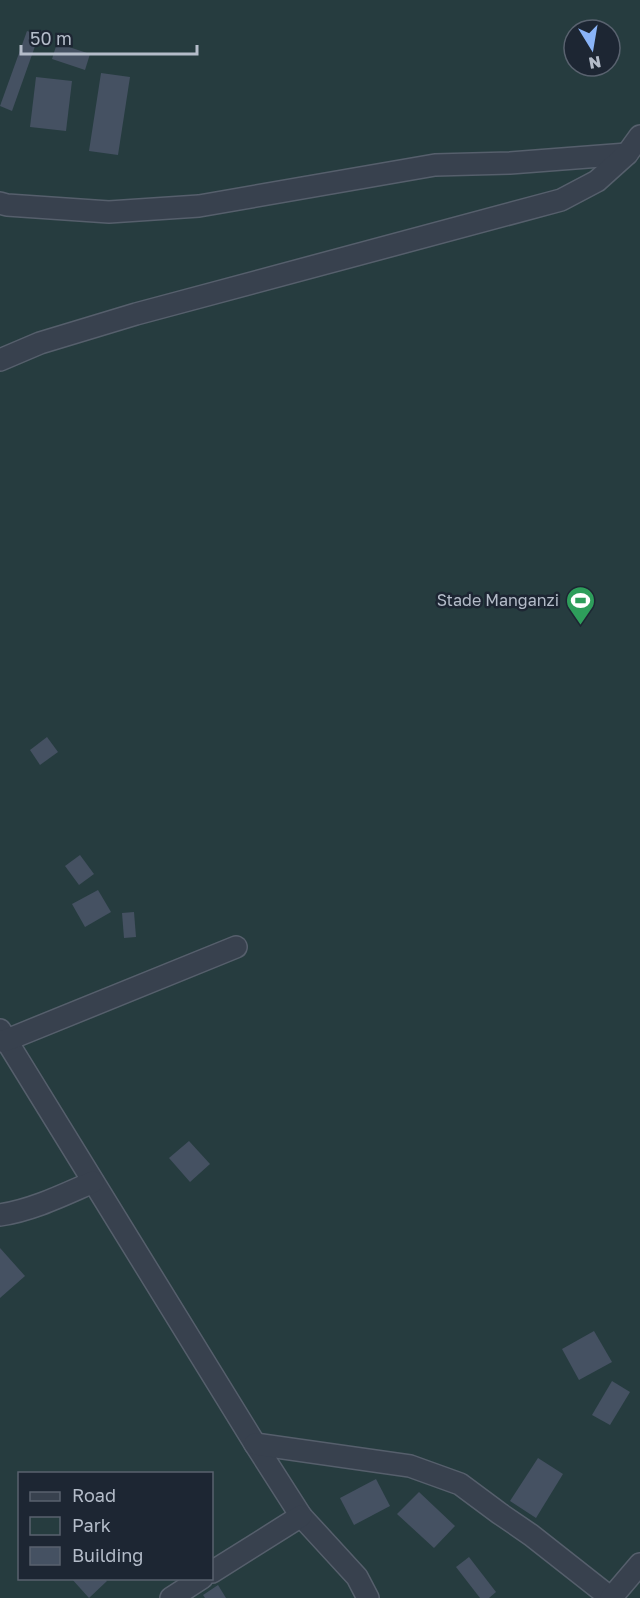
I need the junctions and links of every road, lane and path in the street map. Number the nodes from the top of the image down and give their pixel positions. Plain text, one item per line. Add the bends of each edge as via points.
1 (640, 136) edge
2 (627, 154) junction
3 (0, 203) edge
4 (0, 360) edge
5 (237, 947) dead end
6 (2, 1037) edge
7 (93, 1182) junction
8 (0, 1215) edge
9 (255, 1444) junction
10 (301, 1516) junction
11 (640, 1564) edge
12 (213, 1571) edge
13 (199, 1580) edge
14 (171, 1598) edge
15 (368, 1598) edge
16 (611, 1598) edge

1 - 2 street
2 - 3 street via 435,165 199,206 109,212
2 - 4 street via 597,181 561,200 136,314
5 - 6 street
6 - 7 street
7 - 8 street via 48,1202
7 - 9 street
9 - 10 street
9 - 16 street via 410,1466 460,1484
10 - 12 street
10 - 15 street via 357,1577
11 - 16 street
13 - 14 street

